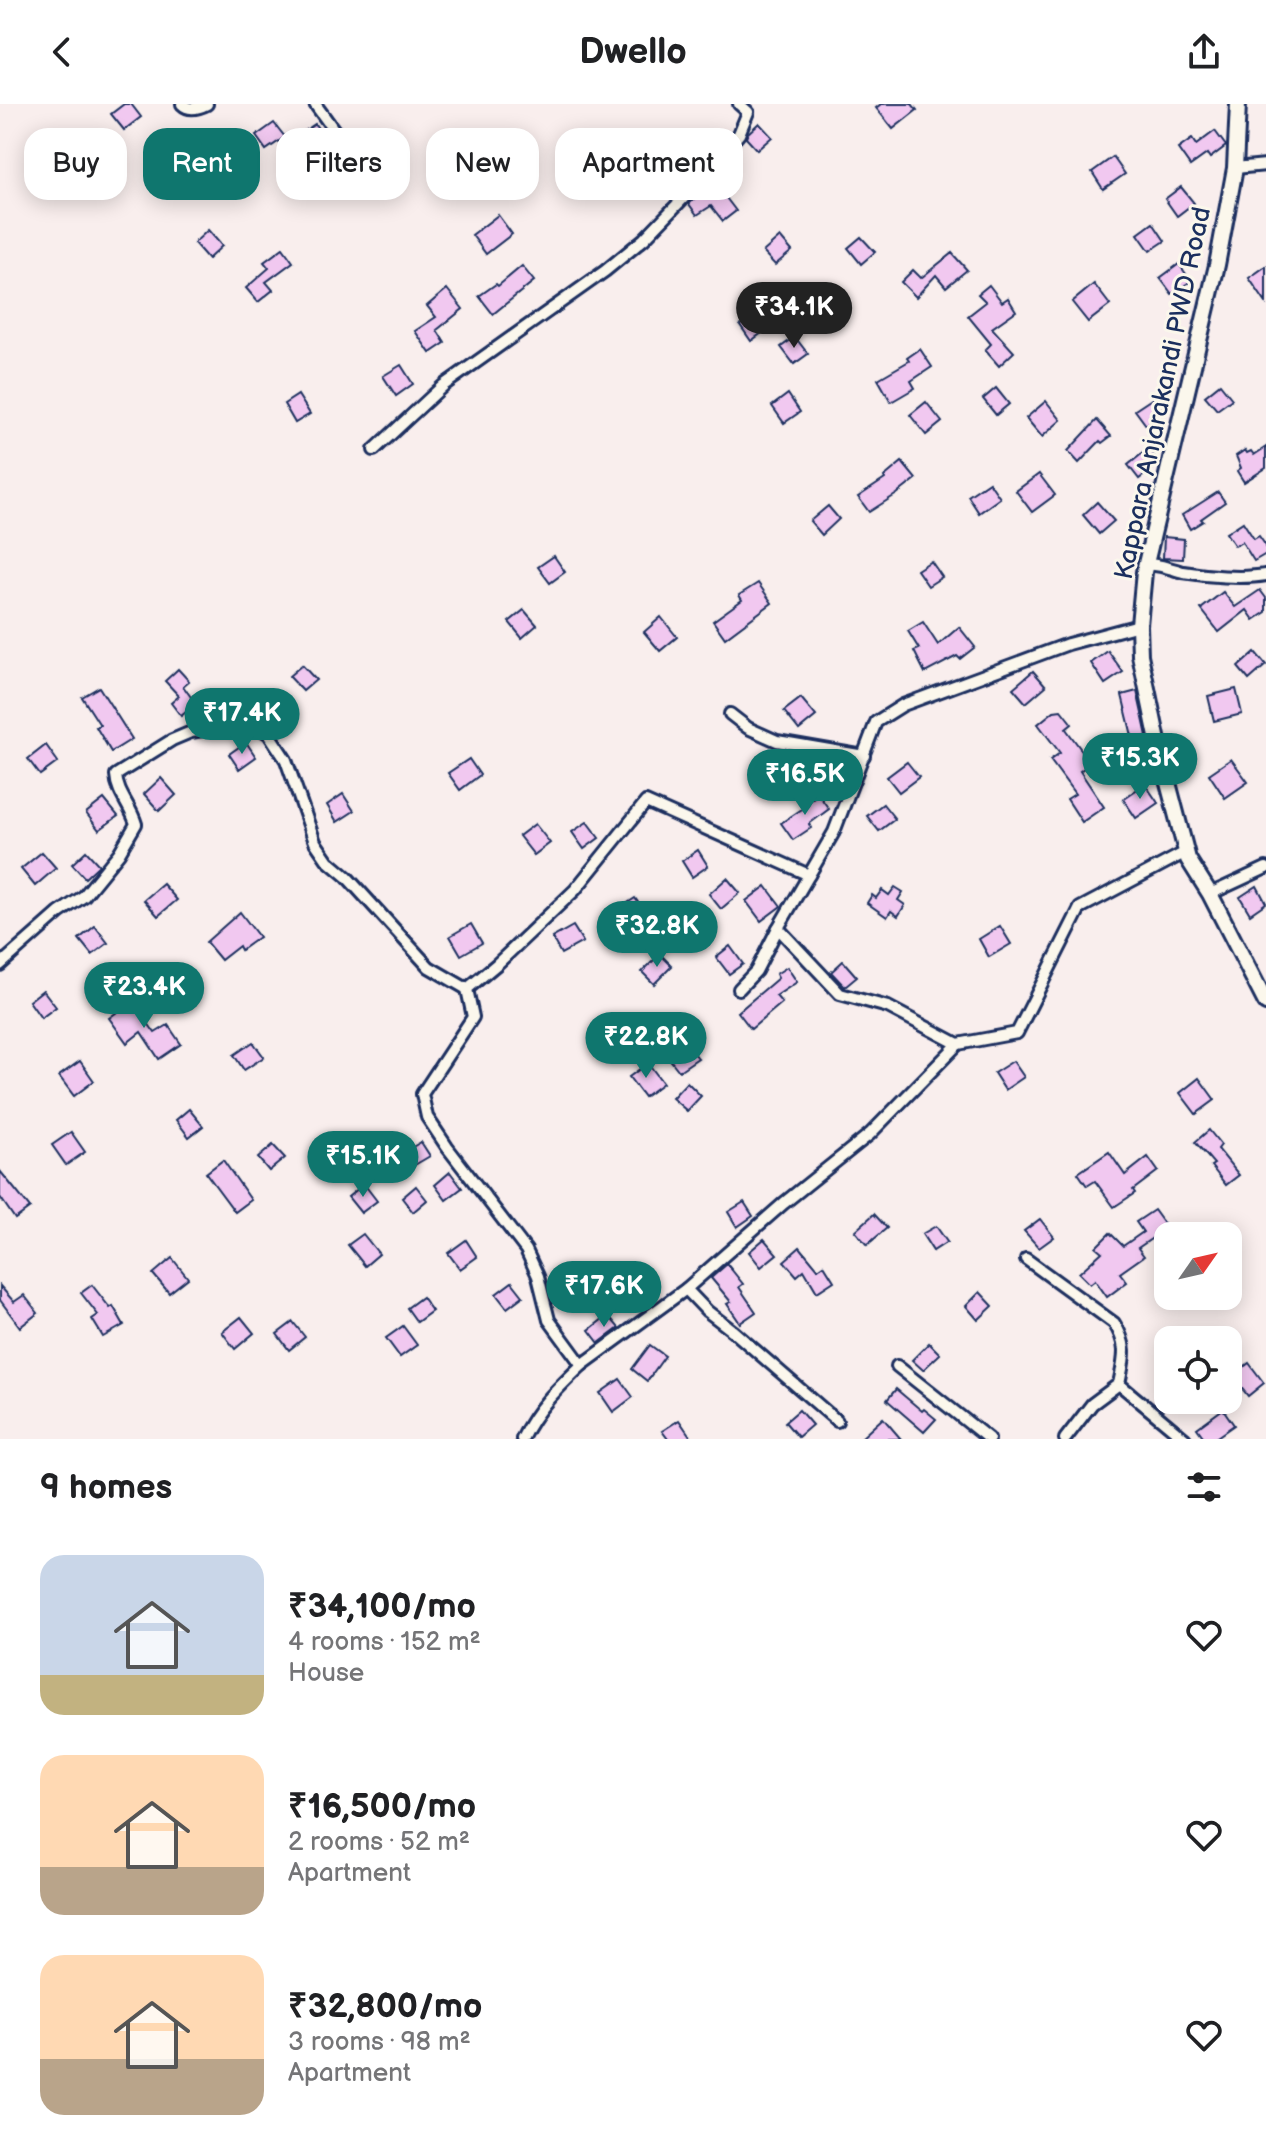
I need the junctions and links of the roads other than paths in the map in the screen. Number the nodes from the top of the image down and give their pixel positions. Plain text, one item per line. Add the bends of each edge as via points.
1 (182, 104) edge
2 (207, 104) edge
3 (315, 104) edge
4 (739, 104) edge
5 (1238, 104) edge
6 (332, 128) edge
7 (1266, 165) edge
8 (1235, 168) junction
9 (374, 450) dead end
10 (1145, 565) junction
11 (1266, 575) edge
12 (1139, 625) junction
13 (730, 714) dead end
14 (864, 756) junction
15 (1186, 852) junction
16 (1266, 868) edge
17 (809, 875) junction
18 (1210, 894) junction
19 (778, 928) junction
20 (0, 965) edge
21 (467, 989) junction
22 (739, 989) dead end
23 (1266, 1003) edge
24 (958, 1044) junction
25 (1026, 1259) dead end
26 (686, 1289) junction
27 (582, 1365) junction
28 (897, 1366) dead end
29 (1119, 1384) junction
30 (837, 1421) dead end
31 (522, 1439) edge
32 (989, 1439) edge
33 (1065, 1439) edge
34 (1185, 1439) edge

1 - 2 street via 198,109
3 - 6 street
4 - 9 street via 748,112 739,134 644,239 444,385
5 - 8 main road, Kappara Anjarakandi PWD Road
7 - 8 street
8 - 10 main road, Kappara Anjarakandi PWD Road
10 - 11 street
10 - 12 main road, Kappara Anjarakandi PWD Road
12 - 14 street via 1068,644 903,705 876,722
12 - 15 main road, Kappara Anjarakandi PWD Road via 1140,655
13 - 14 street via 777,741
14 - 17 street via 834,832
15 - 18 main road, Kappara Anjarakandi PWD Road
15 - 24 street via 1080,908 1017,1033
16 - 18 street
17 - 19 street
17 - 21 street via 646,802 575,890
18 - 23 main road, Kappara Anjarakandi PWD Road
19 - 22 street via 756,971
19 - 24 street via 840,994 888,1007
20 - 21 street via 84,896 119,853 136,824 116,775 191,732 257,726 286,760 315,842 328,861 429,967
21 - 27 street via 473,1017 422,1094 427,1117 526,1250 549,1320
24 - 26 street via 870,1134
25 - 29 street via 1114,1323 1126,1352
26 - 27 street
26 - 30 street
27 - 31 street via 548,1396
28 - 32 street
29 - 33 street via 1092,1404
29 - 34 street

